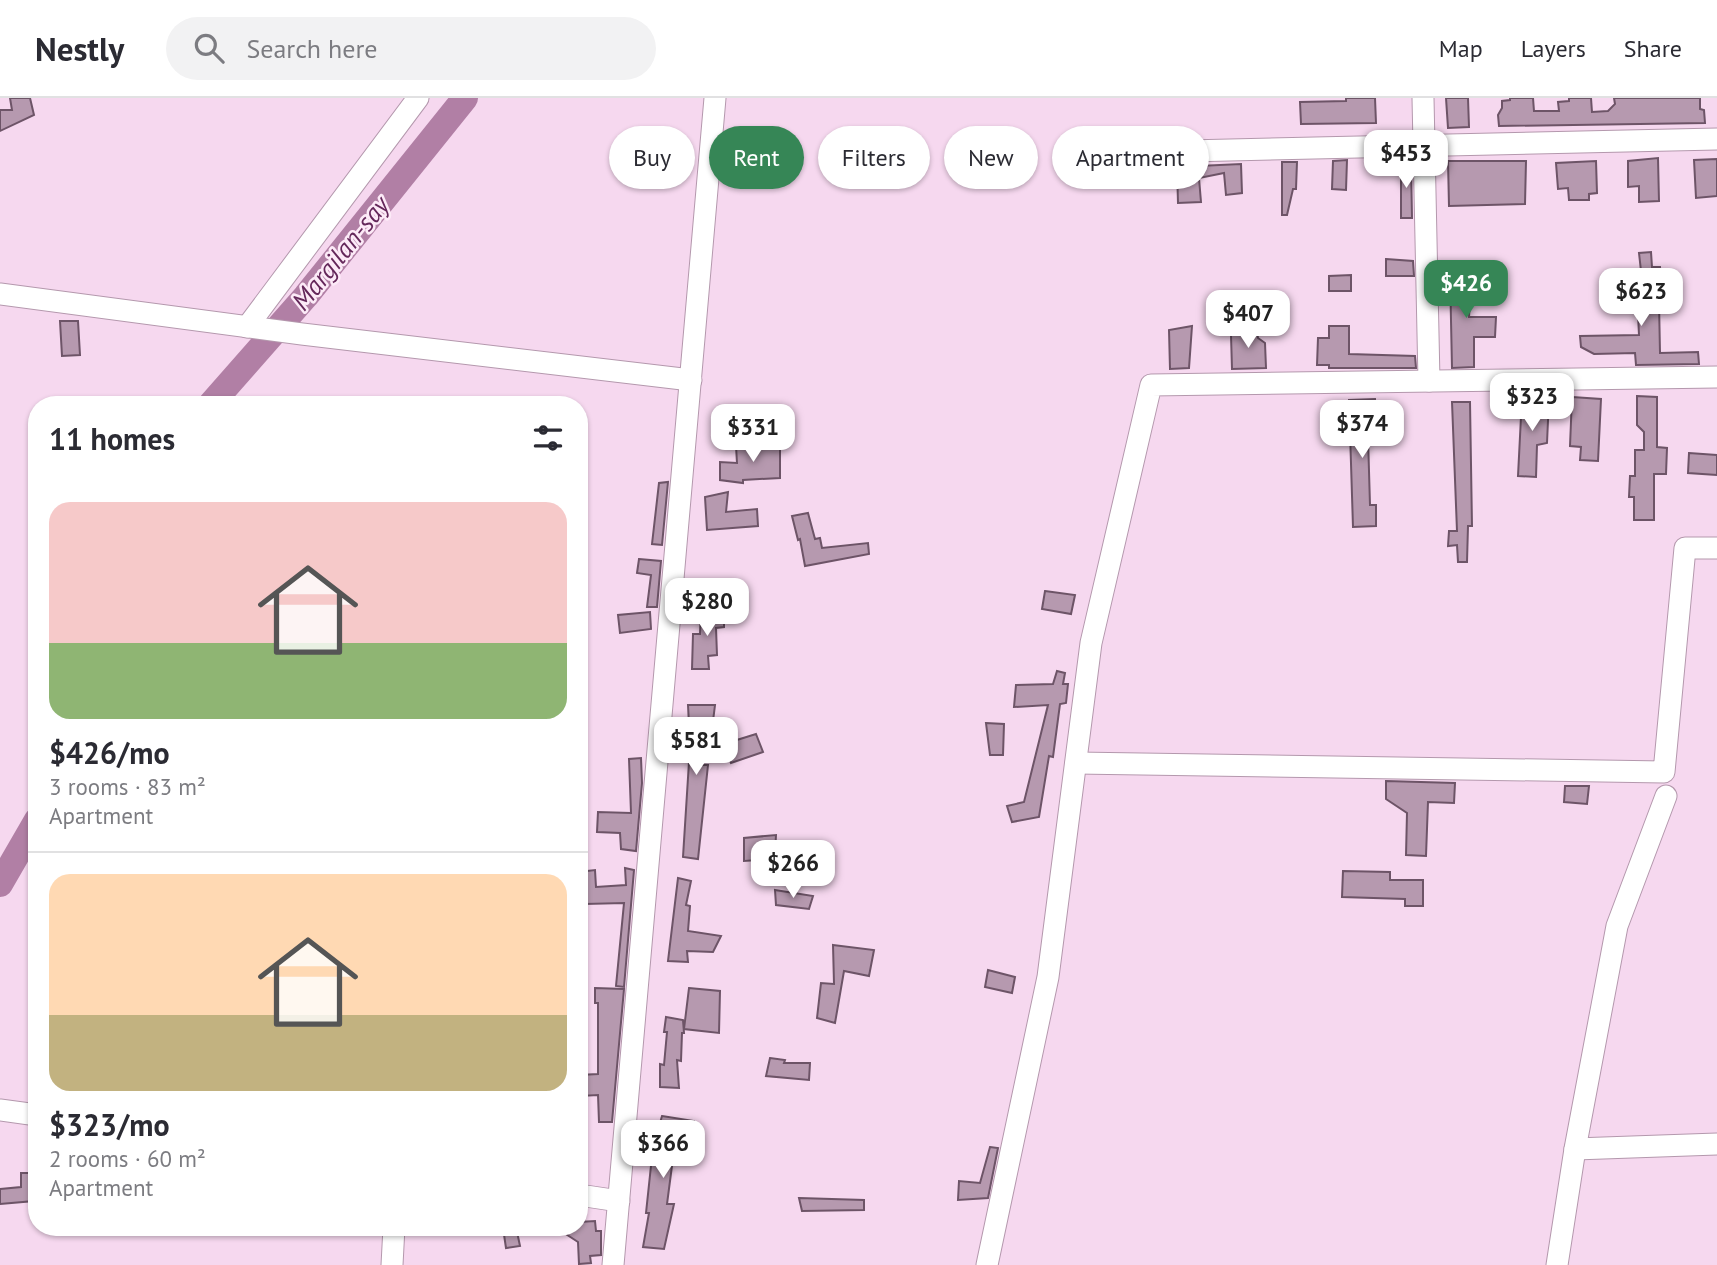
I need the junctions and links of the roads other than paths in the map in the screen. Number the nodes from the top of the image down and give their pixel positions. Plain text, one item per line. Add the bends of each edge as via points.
1 (418, 98) edge
2 (715, 98) edge
3 (1423, 98) edge
4 (1717, 139) edge
5 (1423, 146) junction
6 (1209, 151) edge
7 (0, 295) edge
8 (247, 327) junction
9 (1717, 377) edge
10 (691, 380) junction
11 (1429, 381) junction
12 (1717, 548) edge
13 (1076, 763) junction
14 (1666, 796) dead end
15 (0, 1110) edge
16 (28, 1114) edge
17 (1717, 1144) edge
18 (1575, 1149) junction
19 (588, 1196) edge
20 (618, 1201) junction
21 (394, 1236) edge
22 (393, 1265) edge
23 (613, 1265) edge
24 (987, 1265) edge
25 (1557, 1265) edge

1 - 8 street
2 - 10 street
3 - 5 street
4 - 5 street
5 - 6 street
5 - 11 street
7 - 8 street
8 - 10 street
9 - 11 street
10 - 20 street
11 - 13 street via 1151,385 1091,643
12 - 13 street via 1685,548 1664,772
13 - 24 street via 1048,977
14 - 18 street via 1616,926
15 - 16 street
17 - 18 street
18 - 25 street
19 - 20 street
20 - 23 street
21 - 22 street

